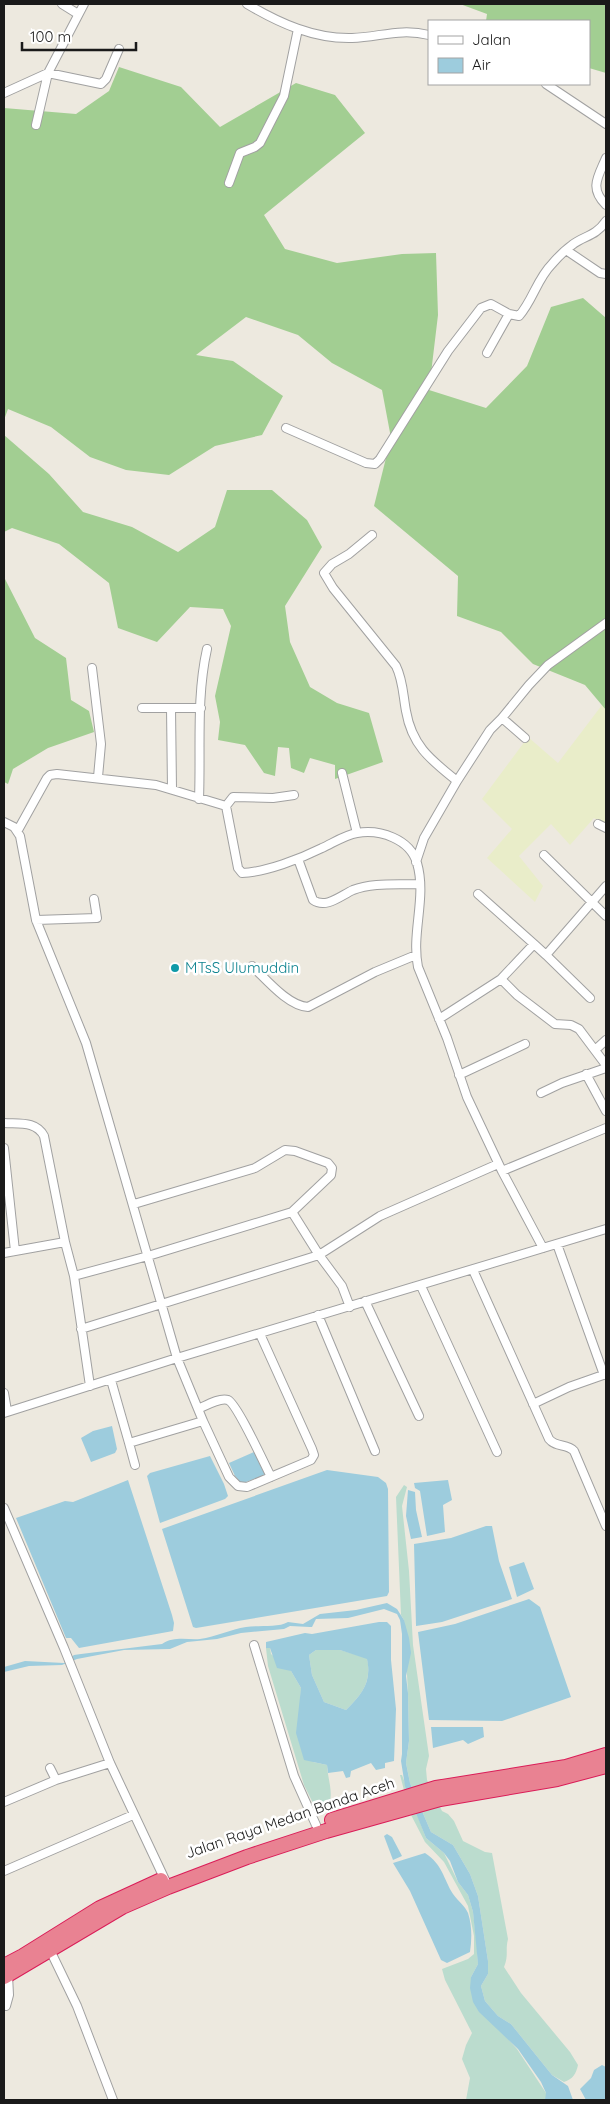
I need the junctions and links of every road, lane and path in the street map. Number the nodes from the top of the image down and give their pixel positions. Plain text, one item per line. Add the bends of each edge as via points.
1 (62, 4) edge
2 (84, 4) edge
3 (246, 4) edge
4 (78, 14) junction
5 (298, 29) junction
6 (428, 35) edge
7 (119, 49) dead end
8 (48, 73) junction
9 (548, 85) edge
10 (4, 93) edge
11 (606, 124) edge
12 (36, 125) dead end
13 (606, 158) edge
14 (230, 183) dead end
15 (606, 205) edge
16 (606, 221) edge
17 (566, 250) junction
18 (606, 274) edge
19 (509, 314) junction
20 (487, 353) dead end
21 (286, 428) dead end
22 (372, 535) dead end
23 (606, 624) edge
24 (207, 649) dead end
25 (92, 668) dead end
26 (142, 708) dead end
27 (171, 708) junction
28 (201, 708) junction
29 (502, 718) junction
30 (525, 738) dead end
31 (342, 773) dead end
32 (98, 777) junction
33 (457, 781) junction
34 (172, 789) junction
35 (294, 795) dead end
36 (199, 799) junction
37 (226, 806) junction
38 (4, 822) edge
39 (598, 824) dead end
40 (606, 828) edge
41 (18, 830) junction
42 (357, 833) junction
43 (544, 855) dead end
44 (298, 859) junction
45 (416, 862) junction
46 (420, 884) junction
47 (606, 886) edge
48 (478, 894) dead end
49 (94, 899) dead end
50 (591, 902) junction
51 (606, 916) edge
52 (36, 920) junction
53 (534, 944) junction
54 (416, 955) junction
55 (546, 955) junction
56 (252, 966) dead end
57 (501, 978) junction
58 (590, 998) dead end
59 (439, 1019) junction
60 (606, 1040) edge
61 (525, 1044) dead end
62 (595, 1050) junction
63 (606, 1066) edge
64 (586, 1074) junction
65 (459, 1075) junction
66 (541, 1093) dead end
67 (606, 1111) edge
68 (4, 1123) edge
69 (606, 1128) edge
70 (4, 1148) edge
71 (498, 1164) junction
72 (502, 1172) junction
73 (134, 1204) junction
74 (292, 1212) junction
75 (606, 1229) edge
76 (65, 1242) junction
77 (557, 1244) junction
78 (543, 1248) junction
79 (15, 1251) junction
80 (4, 1253) edge
81 (320, 1255) junction
82 (148, 1256) junction
83 (473, 1270) junction
84 (74, 1276) junction
85 (421, 1286) junction
86 (365, 1302) junction
87 (161, 1304) junction
88 (350, 1307) junction
89 (318, 1315) junction
90 (81, 1329) junction
91 (260, 1334) junction
92 (177, 1358) junction
93 (605, 1374) edge
94 (111, 1380) junction
95 (90, 1386) junction
96 (4, 1393) edge
97 (533, 1404) junction
98 (198, 1409) junction
99 (6, 1412) edge
100 (419, 1416) dead end
101 (203, 1421) junction
102 (129, 1443) junction
103 (375, 1451) dead end
104 (497, 1452) dead end
105 (135, 1465) dead end
106 (271, 1477) junction
107 (4, 1508) edge
108 (606, 1526) edge
109 (254, 1645) dead end
110 (606, 1755) edge
111 (110, 1763) junction
112 (606, 1766) edge
113 (50, 1768) dead end
114 (56, 1780) junction
115 (520, 1780) junction
116 (4, 1802) edge
117 (403, 1803) junction
118 (132, 1815) junction
119 (316, 1825) junction
120 (4, 1871) edge
121 (166, 1882) junction
122 (50, 1950) junction
123 (5, 1973) edge
124 (6, 2006) dead end
125 (113, 2100) edge

1 - 4 street
2 - 4 street
3 - 5 street
4 - 8 street
5 - 6 street via 330,38 408,31
5 - 14 street via 284,96 260,143 240,153
7 - 8 street via 101,84
8 - 10 street
8 - 12 street
9 - 11 street
13 - 15 street via 595,186
16 - 17 street via 595,234
17 - 18 street
17 - 19 street via 543,274 519,316
19 - 20 street
19 - 21 street via 491,304 481,308 448,351 375,464
22 - 33 street via 324,573 396,666 402,680 408,721 423,752
23 - 29 street via 548,665
24 - 28 street via 201,678
25 - 32 street via 101,744
26 - 27 street
27 - 28 street
27 - 34 street
28 - 36 street
29 - 30 street
29 - 33 street via 490,730
31 - 42 street
32 - 34 street
32 - 41 street via 50,775
33 - 45 street via 424,838
34 - 36 street
35 - 37 street via 273,798 240,796
36 - 37 street
37 - 44 street via 240,871 244,873
38 - 41 street
39 - 40 street
41 - 52 street
42 - 44 street
42 - 45 street via 396,838 407,846
43 - 50 street
44 - 46 street via 313,900 319,904 362,888
45 - 46 street
46 - 54 street
47 - 50 street
48 - 53 street
49 - 52 street via 97,918
50 - 51 street
50 - 55 street
52 - 73 street via 86,1043
53 - 55 street
53 - 57 street
54 - 56 street via 308,1007 288,1000
54 - 59 street
55 - 58 street
57 - 59 street
57 - 62 street via 516,995 555,1024 578,1029
59 - 65 street
60 - 62 street
61 - 65 street
62 - 63 street
63 - 64 street
64 - 66 street
64 - 67 street
65 - 71 street
68 - 76 street via 40,1128
69 - 72 street
70 - 79 street
71 - 72 street
71 - 81 street via 380,1216
72 - 78 street
73 - 74 street via 256,1168 281,1152 291,1150 328,1163 332,1168 331,1175
73 - 82 street
74 - 81 street
74 - 82 street
75 - 77 street
76 - 79 street
76 - 84 street
77 - 78 street
77 - 93 street
78 - 83 street
79 - 80 street
81 - 87 street
81 - 88 street via 342,1286
82 - 84 street
82 - 87 street
83 - 85 street
83 - 97 street
84 - 90 street
85 - 86 street
85 - 104 street
86 - 88 street
86 - 100 street
87 - 90 street
87 - 92 street
88 - 89 street
89 - 91 street
89 - 103 street
90 - 95 street
91 - 92 street
91 - 106 street via 314,1455 311,1460
92 - 94 street
92 - 98 street
93 - 97 street
94 - 95 street
94 - 102 street
95 - 99 street
96 - 99 street
97 - 108 street via 552,1443 574,1451
98 - 101 street
98 - 106 street via 228,1400 241,1418
101 - 102 street
101 - 106 street via 232,1482 247,1487
102 - 105 street
107 - 111 street
109 - 119 street via 294,1776
110 - 115 highway, Jalan Raya Medan Banda Aceh
111 - 114 street
111 - 118 street
112 - 115 highway, Jalan Raya Medan Banda Aceh via 557,1779
113 - 114 street
114 - 116 street
115 - 117 highway, Jalan Raya Medan Banda Aceh
117 - 119 highway, Jalan Raya Medan Banda Aceh
117 - 121 highway, Jalan Raya Medan Banda Aceh
118 - 120 street
118 - 121 street
119 - 121 highway, Jalan Raya Medan Banda Aceh via 272,1838
121 - 122 highway, Jalan Raya Medan Banda Aceh
121 - 123 highway, Jalan Raya Medan Banda Aceh via 100,1908 23,1956
122 - 123 highway, Jalan Raya Medan Banda Aceh
122 - 125 street
123 - 124 street via 9,1995

